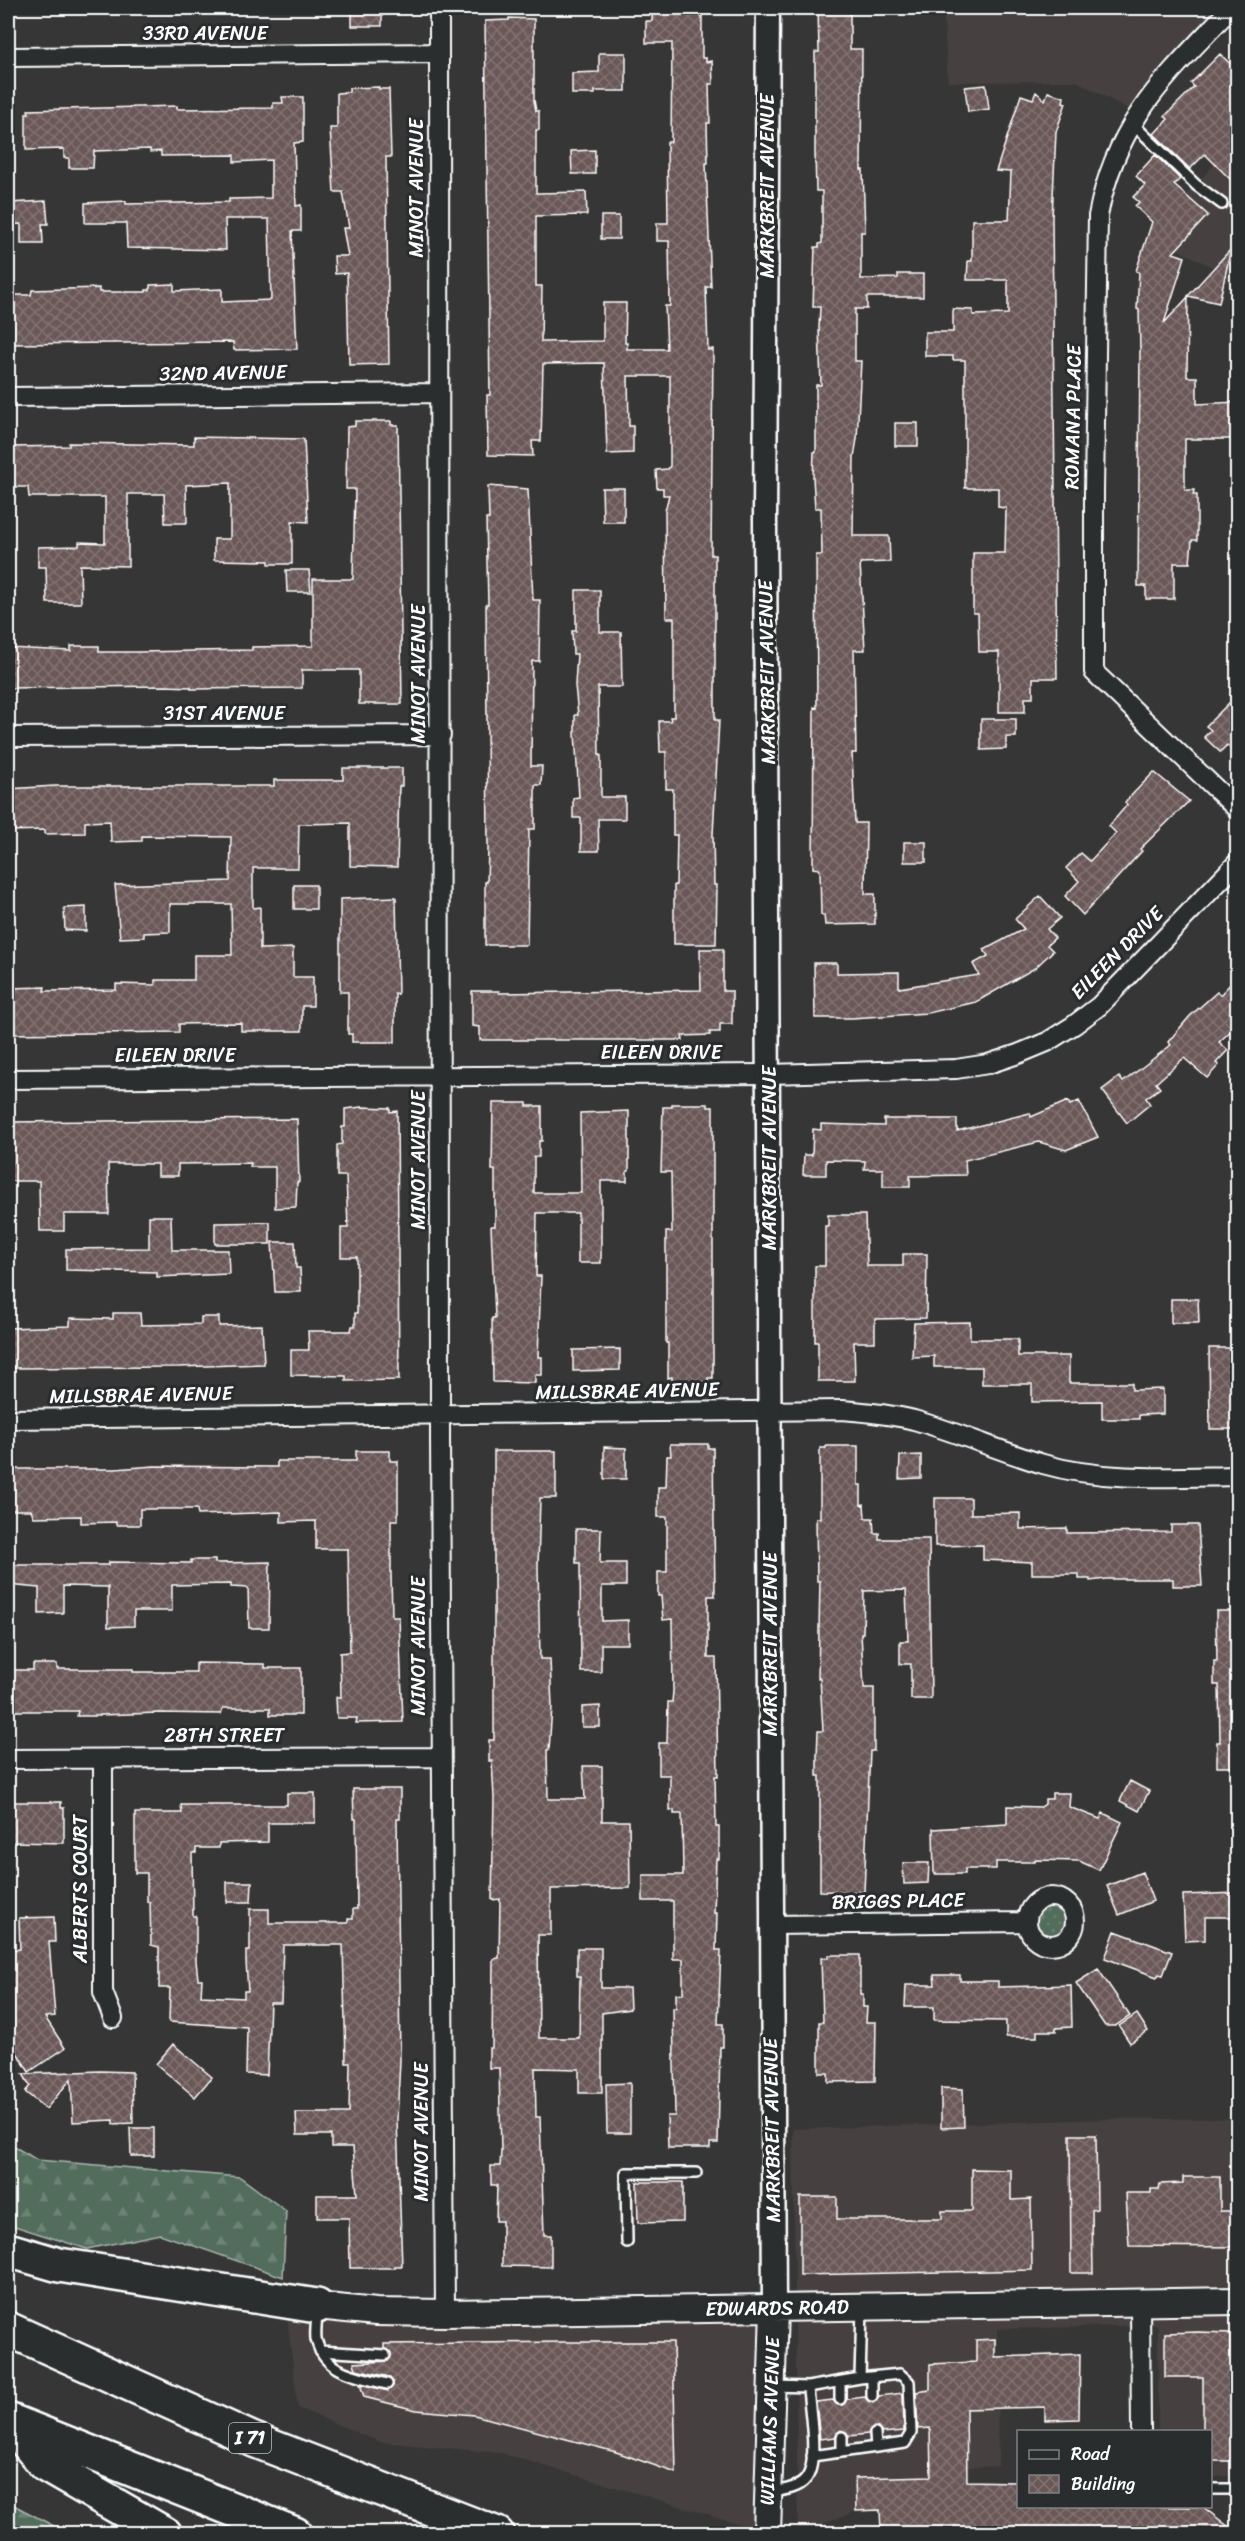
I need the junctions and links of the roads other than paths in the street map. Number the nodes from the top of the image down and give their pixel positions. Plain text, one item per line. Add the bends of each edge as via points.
1 (439, 8) edge
2 (768, 8) edge
3 (1231, 8) edge
4 (439, 53) junction
5 (8, 57) edge
6 (1133, 124) junction
7 (1222, 204) dead end
8 (438, 393) junction
9 (8, 397) edge
10 (441, 735) junction
11 (8, 737) edge
12 (1238, 810) edge
13 (1238, 862) edge
14 (768, 1074) junction
15 (441, 1076) junction
16 (8, 1079) edge
17 (770, 1412) junction
18 (440, 1415) junction
19 (8, 1419) edge
20 (1238, 1476) edge
21 (441, 1757) junction
22 (8, 1759) edge
23 (103, 1759) junction
24 (1027, 1922) dead end
25 (770, 1925) junction
26 (113, 2018) dead end
27 (696, 2172) dead end
28 (627, 2242) dead end
29 (8, 2250) edge
30 (1238, 2301) edge
31 (1140, 2303) junction
32 (317, 2306) junction
33 (862, 2307) junction
34 (774, 2308) junction
35 (445, 2313) junction
36 (8, 2329) edge
37 (321, 2351) junction
38 (385, 2355) dead end
39 (872, 2377) junction
40 (860, 2378) junction
41 (840, 2382) junction
42 (387, 2384) dead end
43 (771, 2386) junction
44 (808, 2387) junction
45 (872, 2396) dead end
46 (840, 2399) dead end
47 (8, 2421) edge
48 (1141, 2430) edge
49 (875, 2433) dead end
50 (842, 2437) dead end
51 (876, 2447) junction
52 (842, 2452) junction
53 (813, 2456) junction
54 (1212, 2489) edge
55 (1238, 2489) edge
56 (768, 2494) junction
57 (767, 2533) edge
58 (165, 2534) edge
59 (294, 2534) edge
60 (498, 2534) edge

1 - 4 street, MINOT AVENUE
2 - 14 street, MARKBREIT AVENUE
3 - 6 street, ROMANA PLACE via 1154,90
4 - 5 street, 33RD AVENUE
4 - 8 street, MINOT AVENUE
6 - 7 lane via 1196,185
6 - 12 street, ROMANA PLACE via 1115,154 1098,216 1094,672
8 - 9 street, 32ND AVENUE
8 - 10 street, MINOT AVENUE
10 - 11 street, 31ST AVENUE
10 - 15 street, MINOT AVENUE
13 - 14 street, EILEEN DRIVE via 1099,1006 1047,1042 988,1064 956,1069
14 - 15 street, EILEEN DRIVE
14 - 17 street, MARKBREIT AVENUE
15 - 16 street, EILEEN DRIVE
15 - 18 street, MINOT AVENUE
17 - 18 street, MILLSBRAE AVENUE
17 - 20 street, MILLSBRAE AVENUE via 883,1413 1044,1464 1087,1473 1131,1478
17 - 25 street, MARKBREIT AVENUE
18 - 19 street, MILLSBRAE AVENUE
18 - 21 street, MINOT AVENUE
21 - 23 street, 28TH STREET
21 - 35 street, MINOT AVENUE
22 - 23 street, 28TH STREET
23 - 26 street, ALBERTS COURT via 103,1992
24 - 25 street, BRIGGS PLACE
25 - 34 street, MARKBREIT AVENUE
27 - 28 lane via 626,2173
29 - 32 highway via 59,2265
30 - 31 main road, EDWARDS ROAD
31 - 33 main road, EDWARDS ROAD
31 - 48 street
32 - 35 main road, EDWARDS ROAD
32 - 37 lane via 316,2338
33 - 34 main road, EDWARDS ROAD
33 - 40 lane
34 - 35 main road, EDWARDS ROAD
34 - 43 main road, WILLIAMS AVENUE
36 - 60 highway, I 71 via 254,2440
37 - 38 lane
37 - 42 lane via 336,2370
39 - 40 lane
39 - 45 lane
39 - 51 lane via 900,2374 909,2382 911,2433 905,2443
40 - 41 lane
41 - 44 lane
41 - 46 lane
43 - 44 lane
43 - 56 main road, WILLIAMS AVENUE
44 - 53 lane
47 - 58 highway via 45,2465
47 - 59 highway
49 - 51 lane
50 - 52 lane
51 - 52 lane
52 - 53 lane
53 - 56 lane via 813,2466 805,2480
54 - 55 lane
56 - 57 main road, WILLIAMS AVENUE

